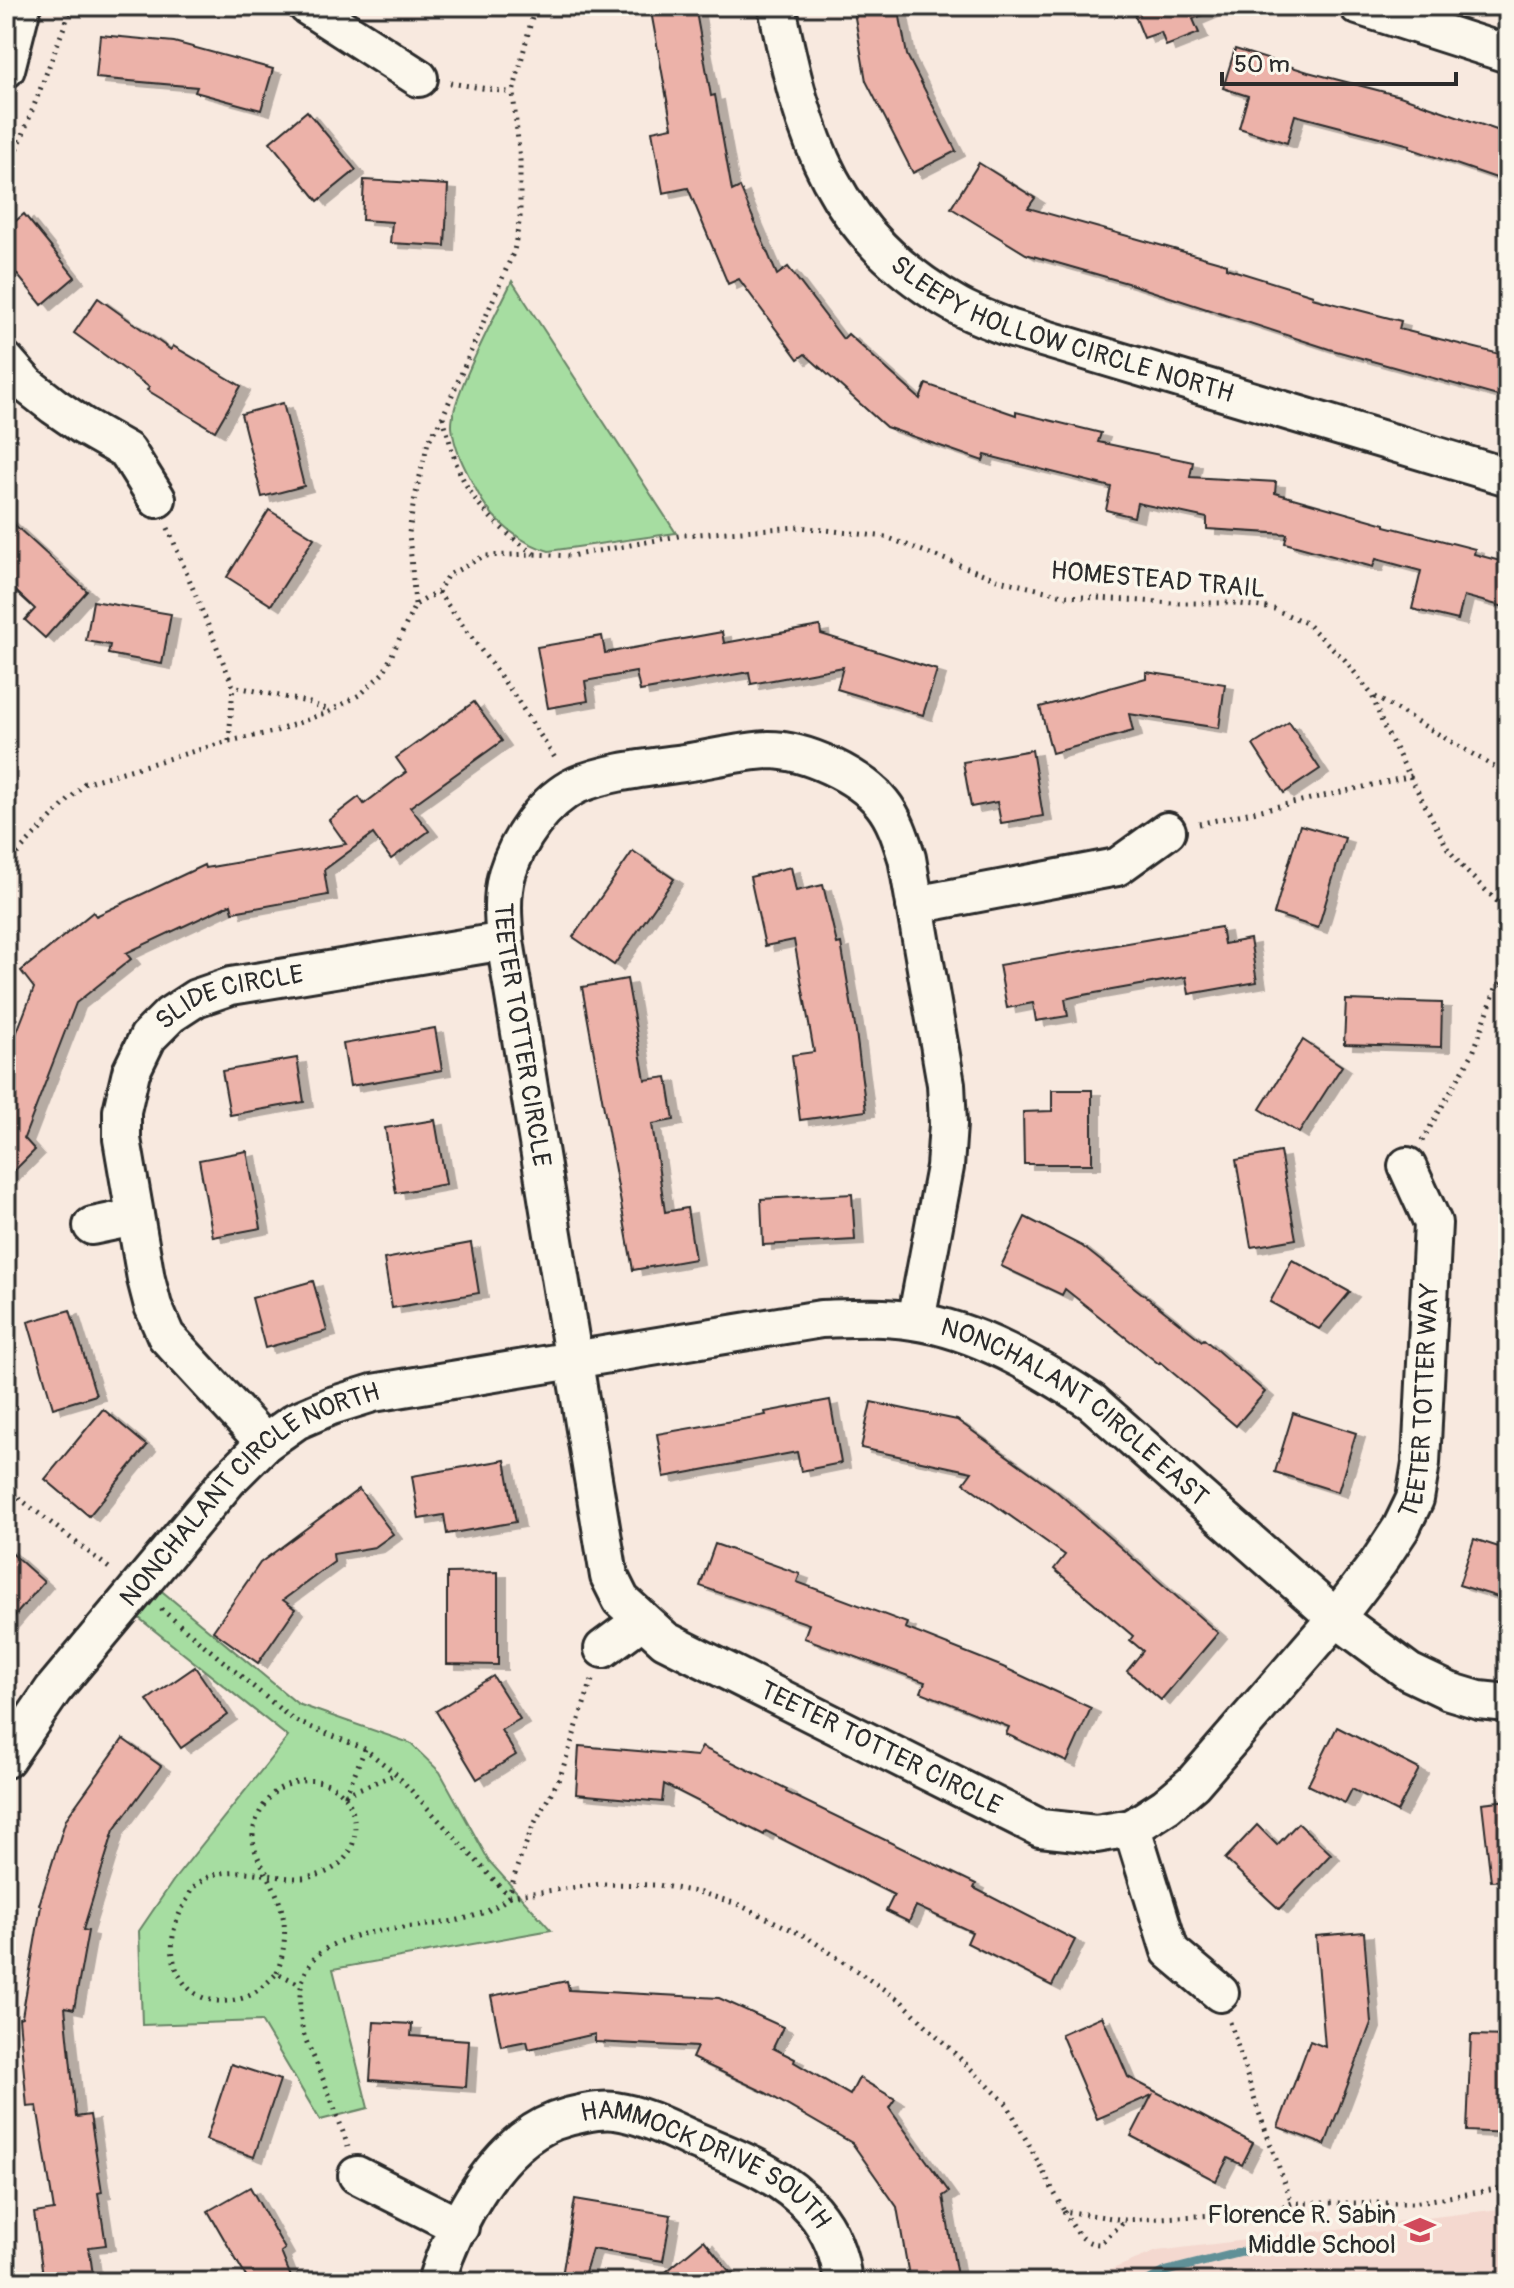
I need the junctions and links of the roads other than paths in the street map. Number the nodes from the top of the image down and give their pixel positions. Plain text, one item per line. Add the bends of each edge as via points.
1 (22, 6) edge
2 (307, 6) edge
3 (777, 6) edge
4 (1358, 6) edge
5 (1508, 54) edge
6 (6, 69) edge
7 (419, 78) road end
8 (6, 361) edge
9 (1508, 477) edge
10 (157, 499) road end
11 (1167, 831) road end
12 (915, 905) junction
13 (505, 941) junction
14 (1407, 1166) road end
15 (135, 1217) junction
16 (92, 1226) dead end
17 (916, 1321) junction
18 (573, 1361) junction
19 (265, 1443) junction
20 (1336, 1618) junction
21 (641, 1621) junction
22 (603, 1649) road end
23 (1508, 1703) edge
24 (7, 1754) edge
25 (1132, 1828) junction
26 (1220, 1993) road end
27 (357, 2175) road end
28 (460, 2227) junction
29 (436, 2282) edge
30 (843, 2282) edge

1 - 6 street
2 - 7 street
3 - 9 street, SLEEPY HOLLOW CIRCLE NORTH via 804,122 838,197 890,258 960,308 1009,328
4 - 5 street
8 - 10 street via 45,399 127,451
11 - 12 street via 1117,867
12 - 13 street, TEETER TOTTER CIRCLE via 907,858 882,802 835,768 769,750 612,774 574,786 547,807 518,848 502,907
12 - 17 street, TEETER TOTTER CIRCLE via 948,1124
13 - 15 street, SLIDE CIRCLE via 231,986 196,998 170,1015 148,1037 131,1072 122,1111
13 - 18 street, TEETER TOTTER CIRCLE
14 - 20 street, TEETER TOTTER WAY via 1433,1223 1421,1463 1415,1499 1401,1528
15 - 16 street
15 - 19 street, SLIDE CIRCLE via 153,1306 166,1336
17 - 18 street, NONCHALANT CIRCLE EAST via 821,1319
17 - 20 street, NONCHALANT CIRCLE EAST via 1006,1351 1092,1402
18 - 19 street, NONCHALANT CIRCLE NORTH via 373,1393 296,1421
18 - 21 street, TEETER TOTTER CIRCLE via 609,1576 621,1600
19 - 24 street, NONCHALANT CIRCLE NORTH via 53,1690
20 - 23 street, NONCHALANT CIRCLE EAST via 1409,1672 1449,1691
20 - 25 street, TEETER TOTTER CIRCLE via 1193,1783
21 - 22 street
21 - 25 street, TEETER TOTTER CIRCLE via 665,1640 1040,1828 1096,1834
25 - 26 street via 1170,1951
27 - 28 street
28 - 29 street, HAMMOCK DRIVE SOUTH
28 - 30 street, HAMMOCK DRIVE SOUTH via 475,2193 498,2162 526,2139 554,2122 611,2110 640,2116 758,2168 790,2188 814,2211 832,2240

